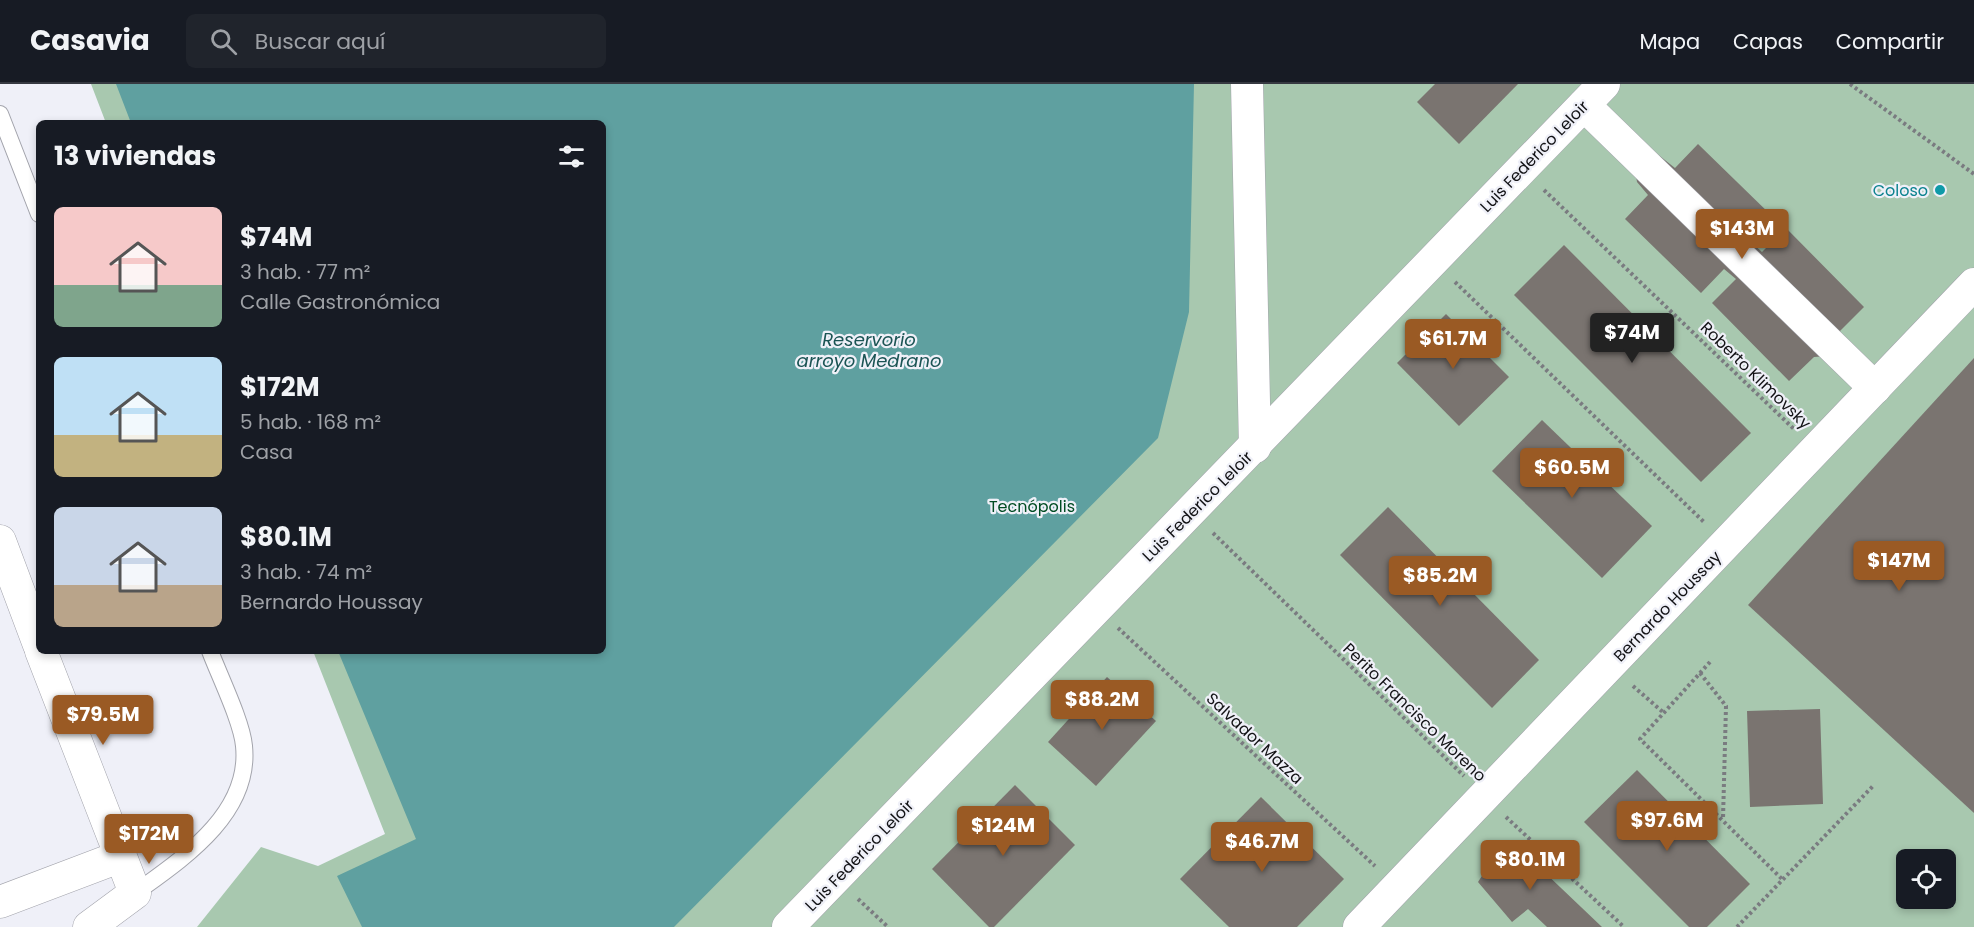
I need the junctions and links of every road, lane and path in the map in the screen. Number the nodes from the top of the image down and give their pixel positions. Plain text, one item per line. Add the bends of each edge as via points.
1 (1247, 84) edge
2 (1850, 84) edge
3 (1594, 95) edge
4 (0, 114) edge
5 (1522, 169) junction
6 (1974, 174) edge
7 (36, 206) edge
8 (1433, 261) junction
9 (1974, 284) edge
10 (1875, 388) junction
11 (1255, 447) junction
12 (1816, 450) junction
13 (1192, 512) junction
14 (0, 541) edge
15 (1727, 544) junction
16 (1096, 608) junction
17 (36, 637) edge
18 (42, 654) edge
19 (211, 654) edge
20 (1710, 662) dead end
21 (1611, 666) junction
22 (1700, 673) junction
23 (1664, 713) junction
24 (1874, 784) dead end
25 (1485, 797) junction
26 (1722, 820) junction
27 (119, 857) junction
28 (837, 879) junction
29 (1784, 880) junction
30 (1398, 886) junction
31 (135, 893) junction
32 (0, 902) edge
33 (89, 927) edge
34 (789, 927) edge
35 (888, 927) edge
36 (1359, 927) edge
37 (1624, 927) edge
38 (1737, 927) edge

1 - 11 street
2 - 6 path
3 - 5 street, Luis Federico Leloir
3 - 10 street
4 - 7 lane
5 - 8 street, Luis Federico Leloir
5 - 12 path, Roberto Klimovsky
8 - 11 street, Luis Federico Leloir
8 - 15 path
9 - 10 street, Bernardo Houssay
10 - 12 street, Bernardo Houssay
11 - 13 street, Luis Federico Leloir
12 - 15 street, Bernardo Houssay
13 - 16 street, Luis Federico Leloir
13 - 25 path, Perito Francisco Moreno
14 - 17 street
15 - 21 street, Bernardo Houssay
16 - 28 street, Luis Federico Leloir
16 - 30 path, Salvador Mazza
18 - 27 street
19 - 31 lane via 244,746 241,781 226,813 182,860
20 - 22 path
21 - 23 path
21 - 25 street, Bernardo Houssay
22 - 23 path
22 - 26 path via 1726,706
23 - 26 path via 1640,739
24 - 29 path
25 - 30 street, Bernardo Houssay
25 - 37 path, Perito Francisco Moreno
26 - 29 path
27 - 31 street
27 - 32 street
28 - 34 street, Luis Federico Leloir
28 - 35 path
29 - 38 path
30 - 36 street, Bernardo Houssay
31 - 33 street

